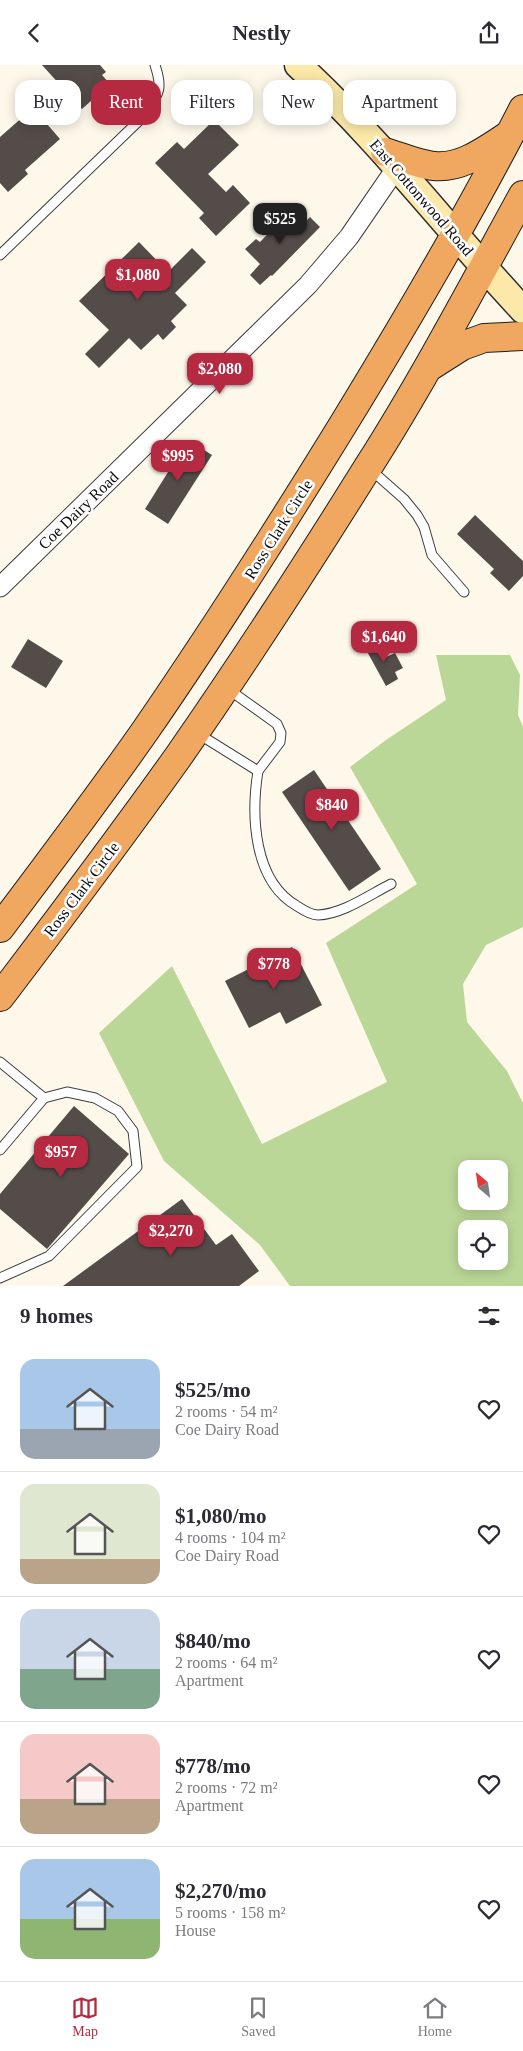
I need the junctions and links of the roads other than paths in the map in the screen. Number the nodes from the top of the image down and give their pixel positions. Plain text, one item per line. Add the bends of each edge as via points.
1 (155, 65) edge
2 (298, 65) edge
3 (523, 109) edge
4 (510, 134) junction
5 (391, 160) junction
6 (522, 197) edge
7 (456, 236) junction
8 (523, 238) edge
9 (0, 255) edge
10 (484, 268) junction
11 (523, 310) edge
12 (523, 336) edge
13 (425, 369) junction
14 (368, 467) junction
15 (0, 587) edge
16 (464, 592) dead end
17 (225, 687) junction
18 (145, 731) junction
19 (195, 732) junction
20 (178, 756) junction
21 (258, 771) junction
22 (391, 884) dead end
23 (0, 928) edge
24 (0, 997) edge
25 (0, 1062) edge
26 (44, 1098) junction
27 (0, 1151) edge
28 (0, 1278) edge

1 - 9 lane via 161,82 146,114
2 - 5 main road, East Cottonwood Road via 329,93
3 - 4 highway, Ross Clark Circle
4 - 5 highway via 475,157 453,165 434,166
4 - 7 highway, Ross Clark Circle
5 - 7 main road, East Cottonwood Road
5 - 15 street, Coe Dairy Road via 349,237 314,278
6 - 8 highway
6 - 10 highway, Ross Clark Circle
7 - 10 main road, East Cottonwood Road
7 - 18 highway, Ross Clark Circle via 247,578
10 - 11 main road, East Cottonwood Road
10 - 13 highway, Ross Clark Circle
12 - 13 highway via 484,337 462,346
13 - 14 highway, Ross Clark Circle
14 - 16 lane via 417,515 432,555
14 - 17 highway, Ross Clark Circle
17 - 19 highway, Ross Clark Circle
17 - 21 lane via 277,724 281,733 280,742
18 - 20 highway
18 - 23 highway, Ross Clark Circle
19 - 20 highway, Ross Clark Circle
19 - 21 lane
20 - 24 highway, Ross Clark Circle via 94,874
21 - 22 lane via 255,791 261,855 267,874 290,902 315,915 329,913
25 - 26 lane
26 - 27 lane
26 - 28 lane via 67,1092 94,1098 118,1111 133,1131 137,1167 49,1256

